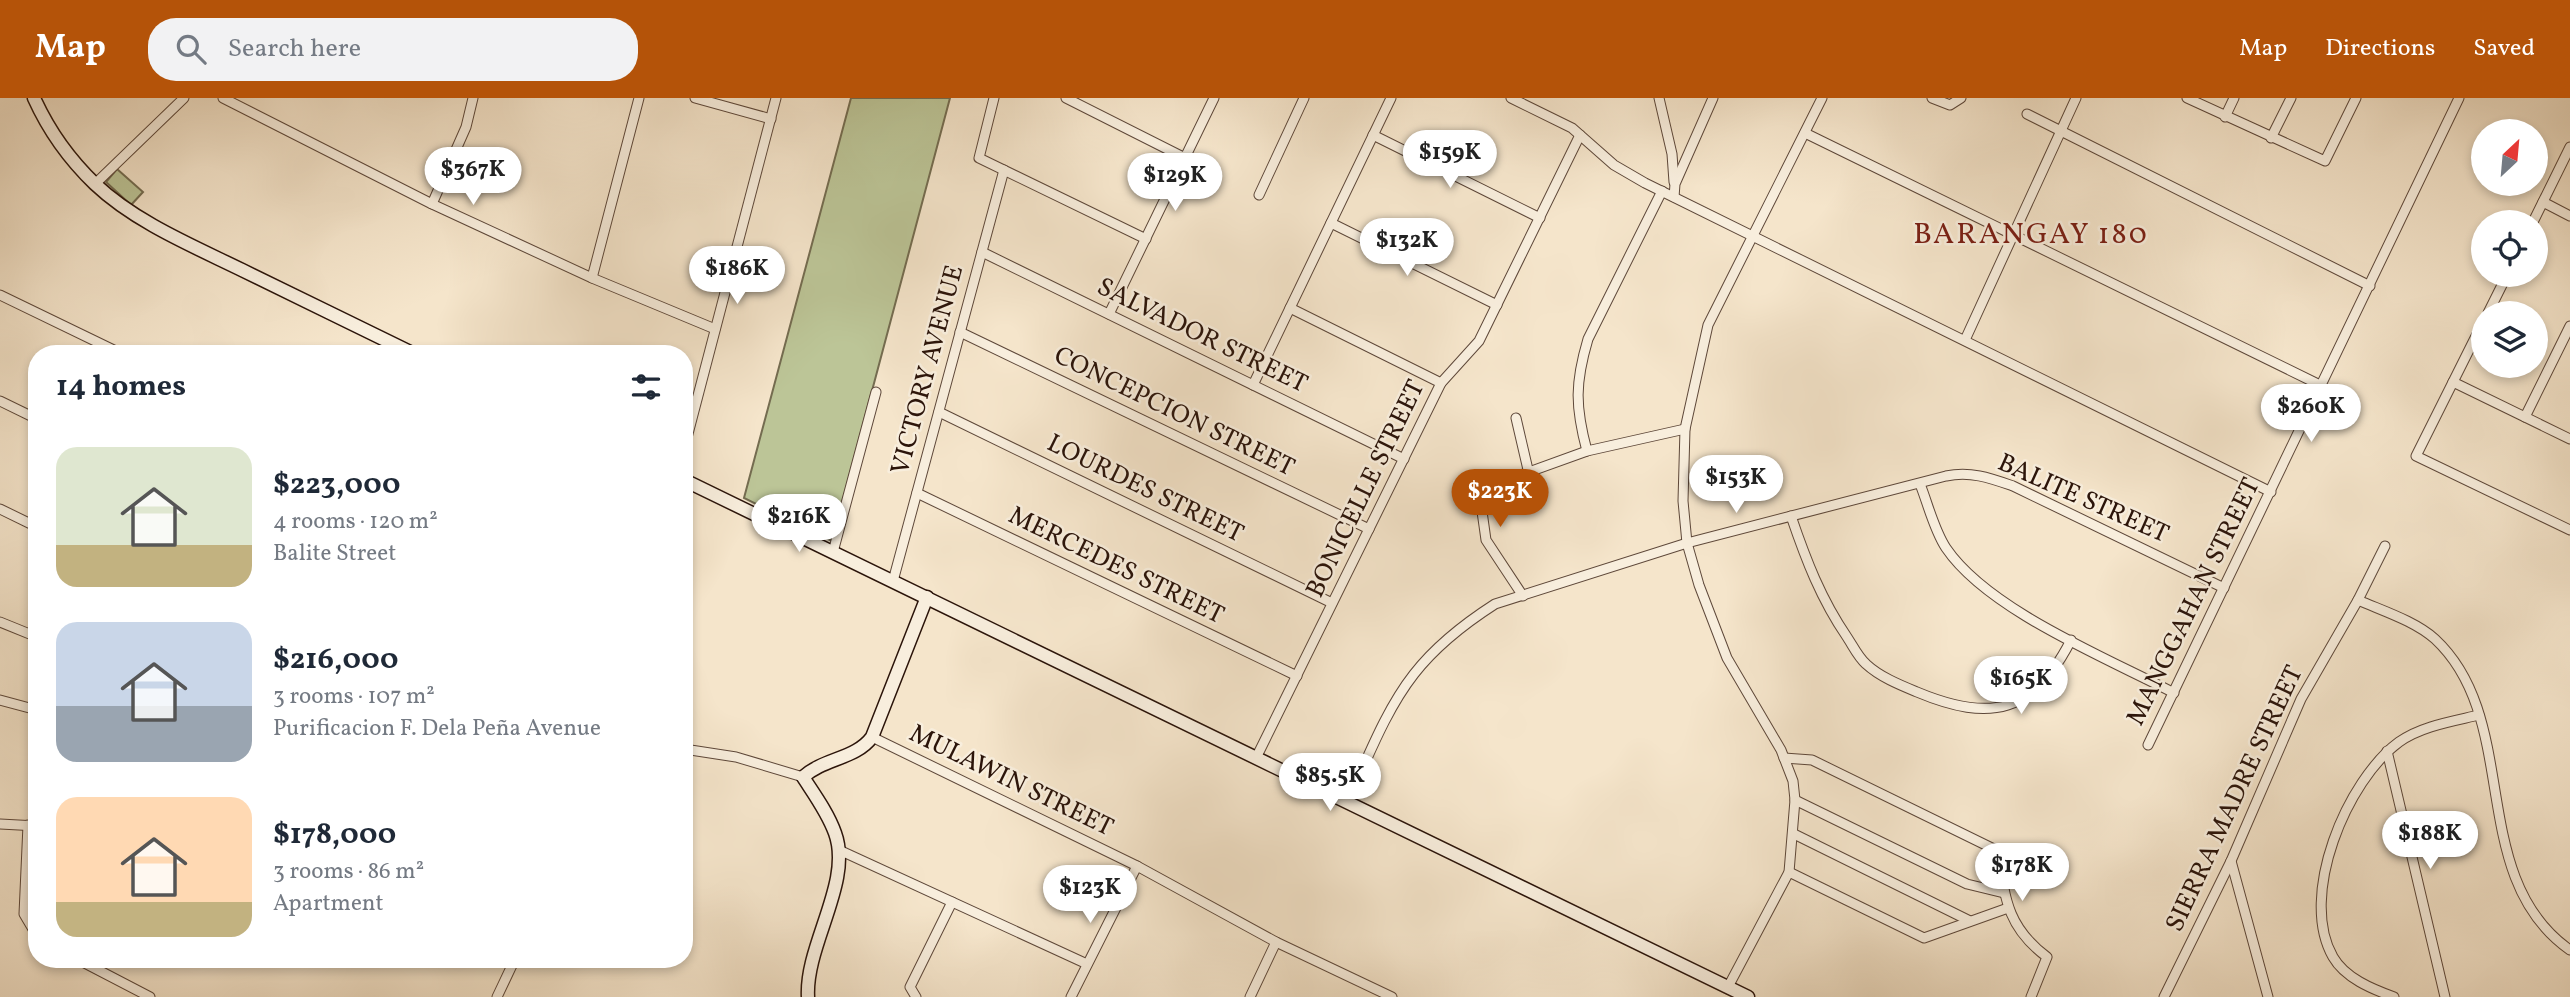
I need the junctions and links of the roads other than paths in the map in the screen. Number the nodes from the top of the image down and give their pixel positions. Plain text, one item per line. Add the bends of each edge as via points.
1 (34, 98) edge
2 (184, 98) edge
3 (223, 98) edge
4 (473, 98) edge
5 (639, 98) edge
6 (695, 98) edge
7 (776, 98) edge
8 (994, 98) edge
9 (1066, 98) edge
10 (1214, 98) edge
11 (1304, 98) edge
12 (1391, 98) edge
13 (1511, 98) edge
14 (1659, 98) edge
15 (1713, 98) edge
16 (1822, 98) edge
17 (1931, 98) edge
18 (2076, 98) edge
19 (2187, 98) edge
20 (2234, 98) edge
21 (2291, 98) edge
22 (2356, 98) edge
23 (2459, 98) edge
24 (1958, 101) edge
25 (2027, 114) dead end
26 (2225, 117) junction
27 (771, 119) junction
28 (2061, 131) junction
29 (1805, 133) junction
30 (1373, 135) junction
31 (1580, 135) junction
32 (2272, 138) junction
33 (2570, 148) edge
34 (1185, 158) junction
35 (1004, 170) junction
36 (95, 184) junction
37 (1675, 184) junction
38 (1662, 191) junction
39 (1259, 195) dead end
40 (1674, 197) junction
41 (2543, 202) junction
42 (432, 204) junction
43 (2539, 210) edge
44 (2570, 216) edge
45 (1540, 218) junction
46 (1331, 223) junction
47 (1754, 235) junction
48 (2013, 235) junction
49 (1146, 239) junction
50 (982, 252) junction
51 (592, 278) junction
52 (2370, 286) junction
53 (0, 295) edge
54 (1497, 305) junction
55 (1290, 308) junction
56 (1109, 314) junction
57 (2570, 326) edge
58 (715, 329) junction
59 (960, 332) junction
60 (1965, 340) junction
61 (103, 345) edge
62 (396, 345) edge
63 (2471, 346) edge
64 (2453, 382) junction
65 (1441, 383) junction
66 (1253, 385) junction
67 (2322, 386) junction
68 (876, 392) dead end
69 (0, 401) edge
70 (939, 412) junction
71 (693, 414) edge
72 (28, 415) edge
73 (2525, 417) junction
74 (1516, 418) dead end
75 (1685, 429) junction
76 (2570, 439) edge
77 (1587, 451) junction
78 (1404, 458) junction
79 (1529, 474) junction
80 (693, 484) edge
81 (1920, 484) junction
82 (2271, 492) junction
83 (917, 494) junction
84 (0, 509) edge
85 (1791, 516) junction
86 (28, 523) edge
87 (1369, 529) junction
88 (2570, 530) edge
89 (1687, 544) junction
90 (2385, 546) dead end
91 (833, 552) junction
92 (893, 581) junction
93 (2224, 588) junction
94 (1523, 596) junction
95 (927, 597) junction
96 (2358, 600) junction
97 (1332, 603) junction
98 (0, 622) edge
99 (28, 633) edge
100 (2071, 639) junction
101 (1297, 676) junction
102 (2174, 693) junction
103 (0, 700) edge
104 (28, 708) edge
105 (2479, 715) junction
106 (872, 737) junction
107 (2148, 745) dead end
108 (693, 750) edge
109 (2387, 751) junction
110 (1256, 758) junction
111 (1784, 758) junction
112 (803, 776) junction
113 (1795, 800) junction
114 (1347, 803) junction
115 (0, 824) edge
116 (28, 826) edge
117 (1794, 834) junction
118 (839, 850) junction
119 (2231, 861) junction
120 (1137, 866) junction
121 (1790, 872) junction
122 (28, 875) edge
123 (2004, 893) junction
124 (952, 902) junction
125 (2008, 908) junction
126 (1970, 920) junction
127 (28, 921) edge
128 (1276, 942) junction
129 (2570, 950) edge
130 (1087, 964) junction
131 (94, 968) edge
132 (511, 968) edge
133 (1728, 987) junction
134 (1372, 993) edge
135 (808, 996) edge
136 (150, 997) edge
137 (497, 997) edge
138 (916, 997) edge
139 (1071, 997) edge
140 (1250, 997) edge
141 (1392, 997) edge
142 (1748, 997) edge
143 (2031, 997) edge
144 (2164, 997) edge
145 (2269, 997) edge
146 (2394, 997) edge
147 (2445, 997) edge

1 - 36 street via 46,123
2 - 36 street
3 - 42 street
4 - 42 street via 466,127
5 - 51 street
6 - 27 street
7 - 27 street
8 - 35 street via 979,158
9 - 34 street
10 - 34 street
11 - 39 street
12 - 30 street
13 - 31 street
14 - 37 street
15 - 37 street
16 - 29 street
17 - 24 street via 1944,104
18 - 28 street
19 - 26 street
20 - 26 street
21 - 32 street
22 - 32 street via 2325,161
23 - 52 street, MANGGAHAN STREET
25 - 28 street
26 - 32 street
27 - 58 street
28 - 48 street
28 - 52 street
29 - 47 street
29 - 48 street
30 - 45 street
30 - 46 street
31 - 38 street via 1614,165
31 - 45 street, BONICELLE STREET
33 - 41 street
34 - 49 street
35 - 49 street
35 - 50 street, VICTORY AVENUE
36 - 62 street via 193,246
37 - 40 street
38 - 40 street
38 - 77 street via 1588,339 1576,401
40 - 47 street
41 - 43 street
41 - 44 street
42 - 51 street
45 - 54 street, BONICELLE STREET
46 - 54 street
46 - 55 street
47 - 60 street
47 - 75 street via 1708,325
48 - 60 street
48 - 67 street
49 - 56 street
50 - 56 street, SALVADOR STREET
50 - 59 street, VICTORY AVENUE
51 - 58 street
52 - 67 street, MANGGAHAN STREET
53 - 61 street
54 - 65 street, BONICELLE STREET via 1475,349
55 - 65 street
55 - 66 street
56 - 66 street, SALVADOR STREET
57 - 73 street
58 - 71 street
59 - 70 street, VICTORY AVENUE
59 - 87 street, CONCEPCION STREET
60 - 82 street
63 - 64 street
64 - 73 street
64 - 88 street via 2416,456
65 - 78 street, BONICELLE STREET
66 - 78 street, SALVADOR STREET
67 - 82 street, MANGGAHAN STREET
68 - 91 street
69 - 72 street
70 - 83 street, VICTORY AVENUE
70 - 97 street, LOURDES STREET
73 - 76 street
74 - 79 street
75 - 77 street
75 - 89 street
77 - 79 street
78 - 87 street, BONICELLE STREET
79 - 94 street via 1479,490 1486,540
80 - 91 street
81 - 85 street, BALITE STREET
81 - 93 street, BALITE STREET via 1962,473 1984,476
81 - 100 street via 1945,547 1960,564 1988,590
82 - 93 street, MANGGAHAN STREET
83 - 92 street, VICTORY AVENUE
83 - 101 street, MERCEDES STREET
84 - 86 street
85 - 89 street
85 - 100 street via 1825,604 1865,663 1889,680 1968,709 1992,709 2015,703 2043,685
87 - 97 street, BONICELLE STREET
89 - 94 street
89 - 111 street via 1727,658
90 - 96 street, SIERRA MADRE STREET
91 - 92 street
92 - 95 street
93 - 102 street, MANGGAHAN STREET
94 - 114 street via 1495,604 1474,617 1416,671 1379,734
95 - 106 street
95 - 110 street
96 - 105 street via 2432,637 2452,657 2469,685
96 - 119 street, SIERRA MADRE STREET via 2301,698
97 - 101 street, BONICELLE STREET
98 - 99 street
100 - 102 street
101 - 110 street, BONICELLE STREET
102 - 107 street, MANGGAHAN STREET
103 - 104 street
105 - 109 street via 2429,728
105 - 129 street via 2509,860 2539,919 2553,938
106 - 112 street via 860,749 824,762
106 - 120 street, MULAWIN STREET
108 - 112 street
109 - 146 street via 2352,802 2330,849 2321,887 2323,928 2333,958 2355,980
109 - 147 street
110 - 114 street
111 - 113 street
111 - 123 street via 1812,760 1998,851
112 - 118 street via 828,818
113 - 117 street
113 - 123 street via 1967,884
114 - 133 street
115 - 116 street
117 - 121 street
117 - 126 street
118 - 124 street
118 - 135 street via 839,867 812,961
119 - 144 street, SIERRA MADRE STREET
119 - 145 street
120 - 128 street, MULAWIN STREET
120 - 130 street
121 - 126 street via 1924,938
121 - 133 street
122 - 127 street via 24,914
123 - 125 street
124 - 130 street
124 - 138 street via 910,987
125 - 126 street
125 - 143 street via 2026,942 2047,957
128 - 134 street, MULAWIN STREET
128 - 140 street
130 - 139 street
131 - 136 street
132 - 137 street
133 - 142 street
134 - 141 street, MULAWIN STREET

